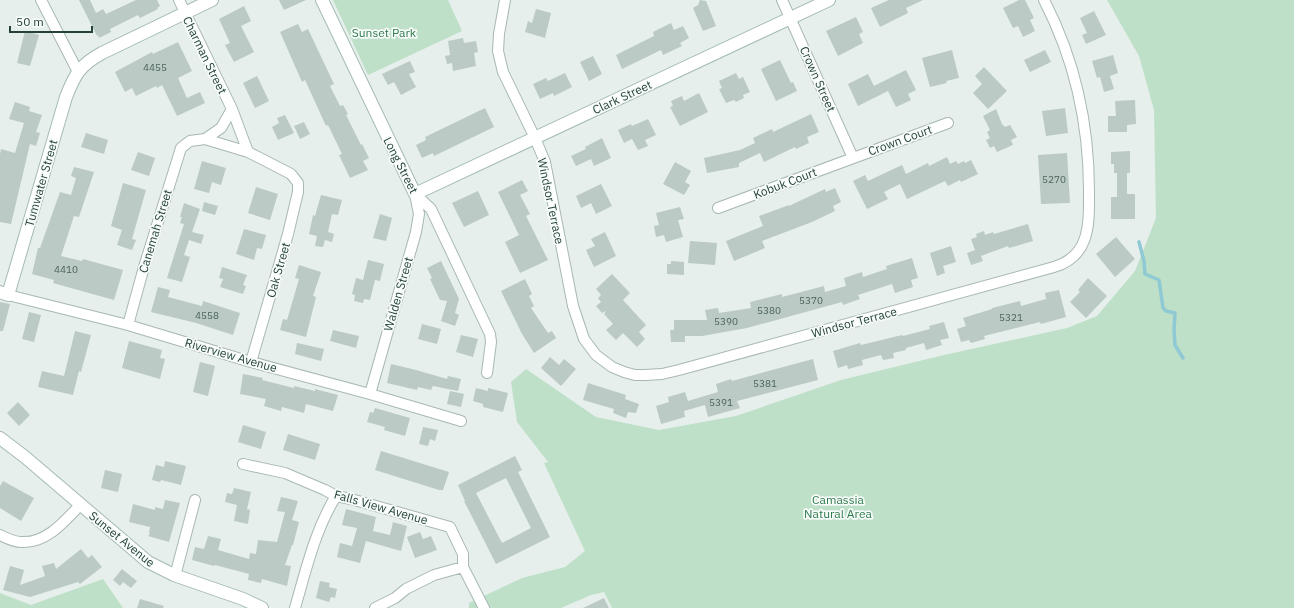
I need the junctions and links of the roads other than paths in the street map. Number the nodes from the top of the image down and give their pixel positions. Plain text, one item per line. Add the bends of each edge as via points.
1 (40, 0) edge
2 (179, 0) edge
3 (212, 0) edge
4 (322, 0) edge
5 (505, 0) edge
6 (782, 0) edge
7 (829, 0) edge
8 (1044, 0) edge
9 (185, 13) junction
10 (791, 18) junction
11 (78, 72) junction
12 (232, 109) junction
13 (948, 123) dead end
14 (535, 138) junction
15 (205, 139) junction
16 (248, 152) junction
17 (853, 158) junction
18 (414, 194) junction
19 (718, 208) dead end
20 (4, 294) edge
21 (128, 325) junction
22 (251, 362) junction
23 (487, 373) dead end
24 (370, 394) junction
25 (462, 421) dead end
26 (0, 438) edge
27 (243, 464) dead end
28 (336, 496) junction
29 (195, 500) dead end
30 (80, 505) junction
31 (0, 535) edge
32 (463, 567) junction
33 (175, 576) junction
34 (262, 608) edge
35 (295, 608) edge
36 (375, 608) edge
37 (484, 608) edge

1 - 11 street
2 - 9 street, Charman Street
3 - 9 street, Tumwater Street
4 - 18 street, Long Street
5 - 14 street, Windsor Terrace via 498,51 503,72
6 - 10 street, Crown Street
7 - 10 street, Clark Street
8 - 14 street, Windsor Terrace via 1068,56 1083,112 1089,166 1089,200 1088,227 1082,247 1063,265 740,354 662,374 640,375 612,367 596,355 584,339 573,306 544,162
9 - 11 street, Tumwater Street via 88,60
9 - 12 street, Charman Street
10 - 14 street, Clark Street
10 - 17 street, Crown Street
11 - 20 street, Tumwater Street via 66,97
12 - 15 street via 221,128
12 - 16 street, Charman Street
13 - 17 street, Crown Court
14 - 18 street, Clark Street
15 - 16 street
15 - 21 street, Canemah Street via 190,141 181,148
16 - 22 street, Oak Street via 291,174 298,183 292,220
17 - 19 street, Kobuk Court
18 - 23 street, Long Street via 431,209 490,334
18 - 24 street, Walden Street via 419,214 416,232
20 - 21 street, Riverview Avenue
21 - 22 street, Riverview Avenue
22 - 24 street, Riverview Avenue
24 - 25 street, Riverview Avenue
26 - 30 street, Sunset Avenue
27 - 28 street, Falls View Avenue via 285,473
28 - 32 street, Falls View Avenue via 450,527 463,554
28 - 35 street via 317,532
29 - 33 street
30 - 31 street via 60,526 37,540 21,542
30 - 33 street, Sunset Avenue via 148,562
32 - 36 street via 434,575
32 - 37 street
33 - 34 street, Sunset Avenue via 239,597

